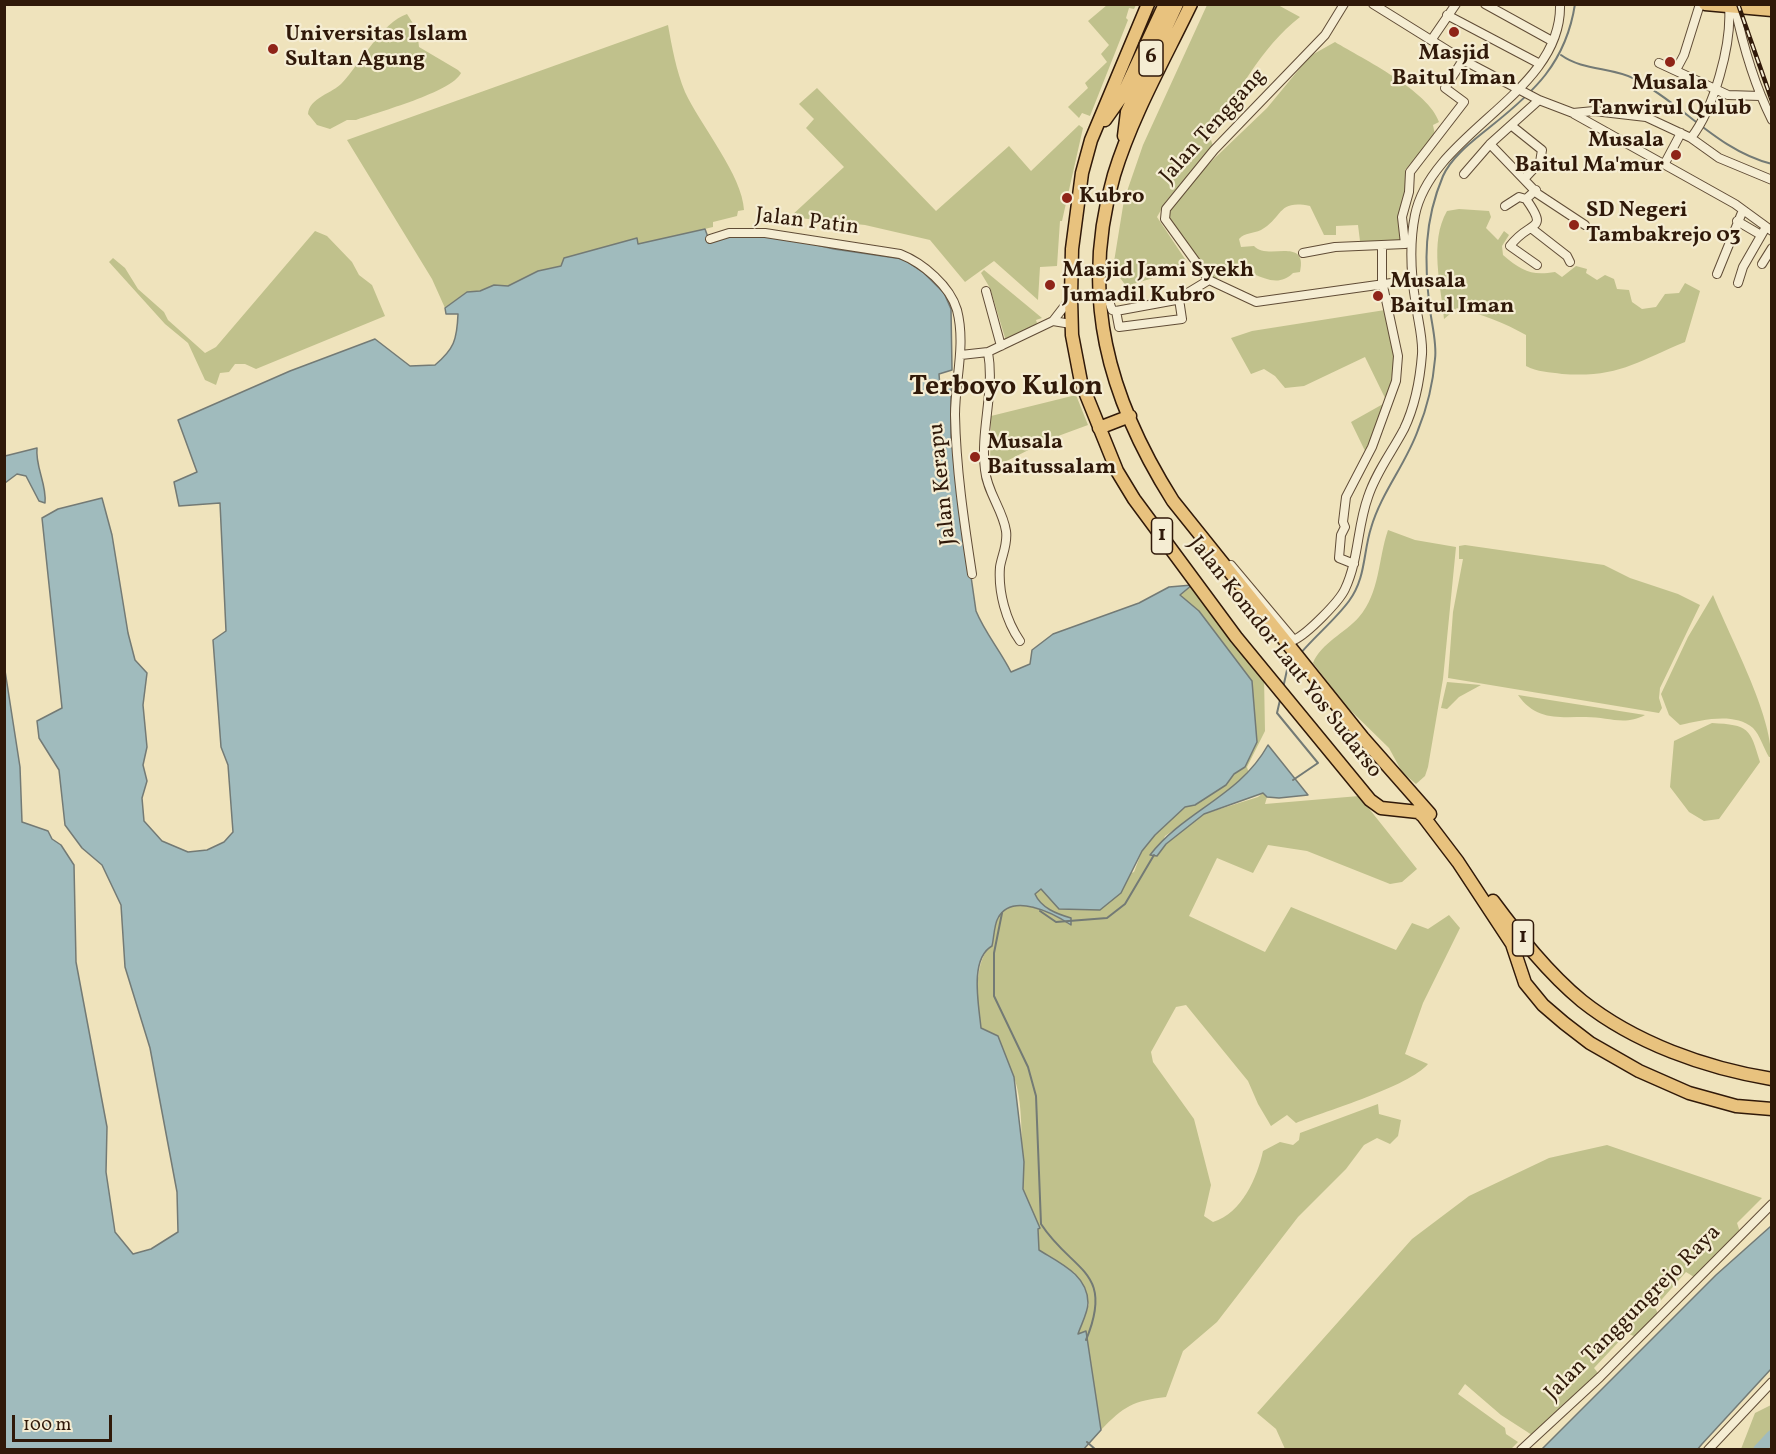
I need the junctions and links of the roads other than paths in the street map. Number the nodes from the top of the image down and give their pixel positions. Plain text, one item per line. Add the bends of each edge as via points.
1 (1148, 4) edge
2 (1165, 4) edge
3 (1178, 4) edge
4 (1191, 4) edge
5 (1344, 4) edge
6 (1373, 4) edge
7 (1456, 4) edge
8 (1485, 4) edge
9 (1560, 4) edge
10 (1700, 4) edge
11 (1705, 4) edge
12 (1735, 9) junction
13 (1772, 10) edge
14 (1447, 15) junction
15 (1432, 39) junction
16 (1552, 41) junction
17 (1463, 60) junction
18 (1659, 63) dead end
19 (1540, 64) junction
20 (1676, 70) junction
21 (1517, 89) junction
22 (1715, 90) junction
23 (1760, 96) junction
24 (1538, 99) junction
25 (1573, 113) junction
26 (1772, 120) edge
27 (1512, 126) junction
28 (1696, 131) junction
29 (1681, 133) junction
30 (1091, 140) junction
31 (1490, 144) junction
32 (1121, 155) junction
33 (1665, 163) junction
34 (1464, 174) dead end
35 (1525, 178) junction
36 (1772, 180) edge
37 (1536, 190) junction
38 (1526, 199) junction
39 (1505, 206) dead end
40 (1743, 210) junction
41 (1737, 221) junction
42 (1585, 225) dead end
43 (1531, 228) junction
44 (1769, 229) edge
45 (1760, 237) junction
46 (710, 239) dead end
47 (1382, 245) junction
48 (1772, 247) edge
49 (900, 254) joint
50 (1303, 254) dead end
51 (1570, 262) dead end
52 (1762, 264) dead end
53 (1538, 265) dead end
54 (1717, 274) dead end
55 (1209, 280) junction
56 (1413, 280) junction
57 (1738, 283) dead end
58 (1383, 284) junction
59 (986, 291) dead end
60 (1098, 291) junction
61 (1071, 298) junction
62 (1179, 299) junction
63 (1116, 311) junction
64 (1053, 321) junction
65 (1071, 324) junction
66 (1001, 346) junction
67 (988, 352) junction
68 (961, 355) junction
69 (1130, 416) junction
70 (1099, 428) junction
71 (1224, 564) junction
72 (1354, 564) junction
73 (972, 574) dead end
74 (1020, 641) dead end
75 (1772, 1079) edge
76 (1772, 1109) edge
77 (1772, 1204) edge
78 (1772, 1382) edge
79 (1521, 1449) edge
80 (1708, 1449) edge

1 - 30 highway, Jalan Komdor Laut Yos Sudarso / 1
2 - 30 highway, 6 via 1122,96
3 - 32 highway, 6 via 1127,112
4 - 32 highway, Jalan Komdor Laut Yos Sudarso / 1
5 - 55 street, Jalan Tenggang via 1325,35 1214,150 1166,210 1165,219
6 - 15 street
7 - 14 street
8 - 16 street
9 - 16 street via 1560,19
10 - 20 street
11 - 12 highway
12 - 13 highway
12 - 22 street
12 - 23 street
14 - 15 street
14 - 19 street
15 - 17 street
16 - 19 street
17 - 21 street
17 - 47 street via 1445,88 1464,102 1410,172 1402,217 1405,244
18 - 20 street
19 - 21 street
20 - 22 street
21 - 24 street
21 - 56 street via 1433,174 1415,215 1411,246
22 - 23 street via 1737,96
22 - 28 street
23 - 26 street
24 - 25 street
24 - 27 street
25 - 29 street via 1594,111 1646,117
25 - 33 street
27 - 31 street
27 - 35 street via 1542,150 1540,162
28 - 29 street
28 - 36 street via 1719,158
29 - 33 street
30 - 61 highway, Jalan Komdor Laut Yos Sudarso / 1 via 1076,210
31 - 34 street
31 - 35 street
32 - 60 highway, Jalan Komdor Laut Yos Sudarso / 1 via 1097,264
33 - 40 street
35 - 37 street
37 - 38 street
37 - 42 street
38 - 39 street via 1519,197
38 - 43 street via 1539,218
40 - 41 street
40 - 44 street
41 - 45 street
41 - 54 street
43 - 51 street
43 - 53 street via 1519,234 1510,246
44 - 45 street
45 - 48 street
45 - 57 street
46 - 49 street, Jalan Patin via 729,233 765,233
47 - 50 street via 1335,247
47 - 58 street
48 - 52 street
49 - 68 street, Jalan Kerapu via 918,262 948,293 957,312
55 - 58 street via 1256,302
55 - 62 street
56 - 58 street
56 - 72 street via 1422,346 1417,393 1368,496
58 - 72 street via 1396,338 1396,381 1372,447 1346,497 1339,558
59 - 66 street
60 - 63 street via 1107,295
60 - 69 highway, Jalan Komdor Laut Yos Sudarso / 1 via 1105,346
61 - 64 street
61 - 65 highway, Jalan Komdor Laut Yos Sudarso / 1
62 - 63 street
62 - 63 street via 1182,319 1119,327
64 - 65 street
64 - 66 street
65 - 70 highway, Jalan Komdor Laut Yos Sudarso / 1 via 1082,382
66 - 67 street
67 - 68 street
67 - 74 street via 991,388 985,418 984,470 1006,530 1000,564 1005,607
68 - 73 street, Jalan Kerapu via 956,440
69 - 70 highway
69 - 71 highway, Jalan Komdor Laut Yos Sudarso / 1 via 1153,469 1173,501
70 - 76 highway, Jalan Komdor Laut Yos Sudarso / 1 via 1134,499 1236,637 1370,800 1381,808 1423,816 1512,944 1525,983 1543,1005 1590,1043 1639,1071 1689,1093 1736,1106
71 - 72 street via 1242,577 1296,640 1344,591
71 - 75 highway, Jalan Komdor Laut Yos Sudarso / 1 via 1363,738 1430,814 1501,912 1583,1001 1666,1049 1736,1073
77 - 79 street, Jalan Tanggungrejo Raya via 1600,1377
78 - 80 street

